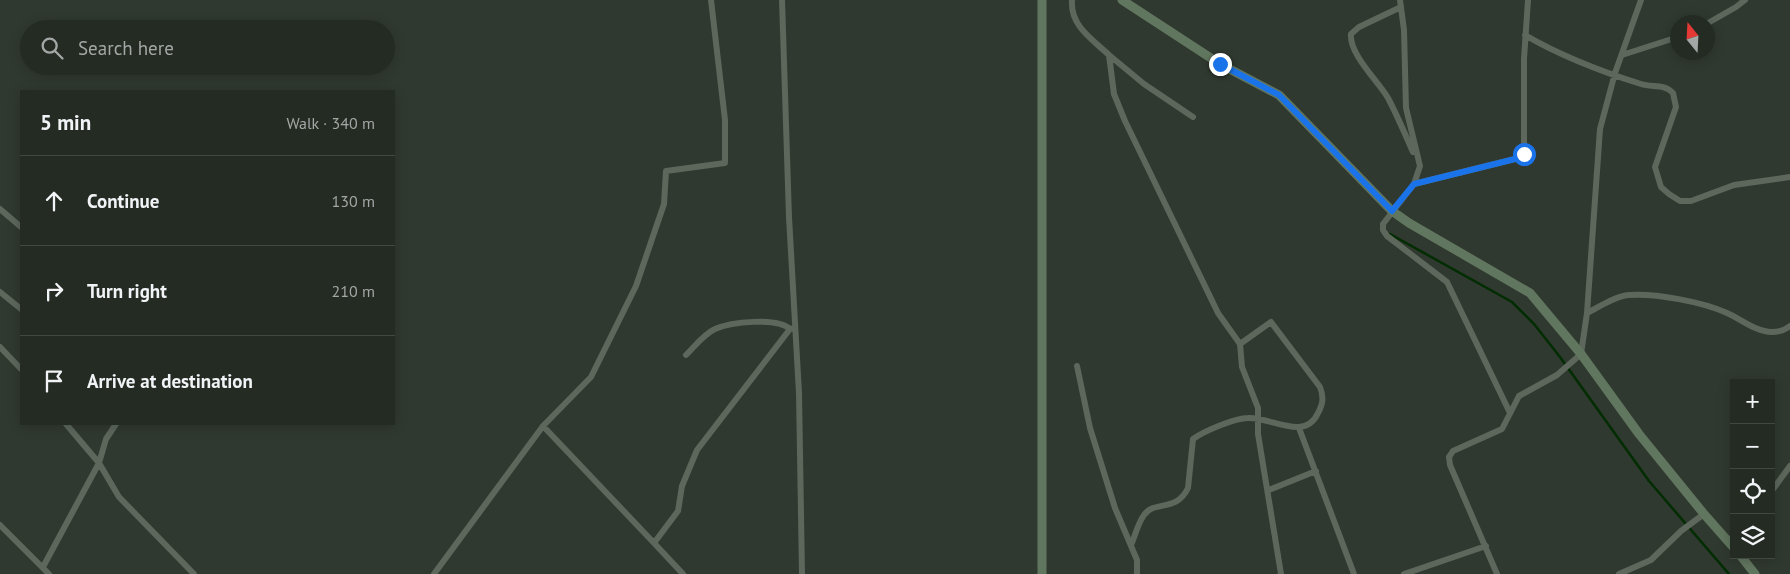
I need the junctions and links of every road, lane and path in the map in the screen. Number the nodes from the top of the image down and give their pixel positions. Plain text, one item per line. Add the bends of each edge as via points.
1 (711, 0) edge
2 (782, 0) edge
3 (1042, 0) edge
4 (1072, 0) edge
5 (1122, 0) edge
6 (1400, 0) edge
7 (1528, 0) edge
8 (1641, 0) edge
9 (1745, 0) edge
10 (1401, 7) junction
11 (1715, 19) edge
12 (1525, 35) junction
13 (1670, 40) edge
14 (1109, 55) junction
15 (1622, 55) junction
16 (1615, 73) junction
17 (1193, 117) dead end
18 (1420, 166) junction
19 (1790, 176) edge
20 (1414, 184) junction
21 (0, 209) edge
22 (1392, 211) junction
23 (20, 226) edge
24 (0, 292) edge
25 (20, 309) edge
26 (1587, 313) junction
27 (1790, 326) edge
28 (792, 328) junction
29 (1240, 344) junction
30 (0, 347) edge
31 (1581, 354) junction
32 (686, 355) dead end
33 (20, 366) edge
34 (1077, 366) dead end
35 (1510, 413) junction
36 (1258, 418) junction
37 (67, 425) edge
38 (115, 425) edge
39 (543, 426) junction
40 (1299, 428) junction
41 (99, 463) junction
42 (1790, 466) edge
43 (1316, 471) junction
44 (1775, 487) edge
45 (1269, 490) junction
46 (1704, 514) junction
47 (0, 525) edge
48 (1730, 539) edge
49 (654, 543) junction
50 (1131, 545) junction
51 (1486, 546) junction
52 (1743, 559) edge
53 (43, 567) junction
54 (49, 574) edge
55 (194, 574) edge
56 (434, 574) edge
57 (683, 574) edge
58 (802, 574) edge
59 (1042, 574) edge
60 (1137, 574) edge
61 (1281, 574) edge
62 (1354, 574) edge
63 (1404, 574) edge
64 (1497, 574) edge
65 (1619, 574) edge
66 (1756, 574) edge

1 - 39 street via 725,120 725,163 666,171 659,223 636,286 603,356 591,377
2 - 28 street
3 - 59 street
4 - 14 street via 1077,25
5 - 22 street via 1220,64 1279,95
6 - 10 street
7 - 12 street
8 - 15 street
9 - 11 street
10 - 18 street via 1404,93
10 - 18 street via 1359,27 1350,39 1388,99
12 - 16 street via 1571,60
12 - 20 street via 1524,154 1519,158
13 - 15 street
14 - 17 street via 1144,84
14 - 29 street via 1114,94 1125,121 1218,313
15 - 16 street
16 - 19 street via 1644,85 1666,88 1676,99 1655,167 1662,187 1680,201 1690,201 1745,182
16 - 26 street via 1599,139
18 - 20 street
20 - 22 street
21 - 23 street
22 - 31 street via 1524,289
22 - 35 street via 1383,224 1383,230 1447,282
24 - 25 street
26 - 27 street via 1627,295 1642,295 1724,312 1758,329 1772,332 1784,331
26 - 31 street
28 - 32 street via 770,321 719,327
28 - 49 street via 697,450 682,486 678,511
28 - 58 street via 799,393
29 - 36 street via 1242,367 1256,401
29 - 40 street via 1271,322 1320,387 1324,397 1319,413 1309,425
30 - 33 street
31 - 35 street via 1557,375 1519,396
31 - 46 street via 1639,434
34 - 50 street via 1090,428 1115,508
35 - 51 street via 1502,430 1453,451 1450,457 1450,465
36 - 40 street
36 - 45 street
36 - 50 street via 1245,418 1193,438 1185,495 1180,501 1144,515
37 - 41 street
38 - 41 street via 106,439
39 - 49 street
39 - 56 street
40 - 43 street
41 - 53 street
41 - 55 street via 118,497
42 - 44 street
43 - 45 street
43 - 62 street
45 - 61 street
46 - 48 street
46 - 65 street via 1651,560
47 - 53 street
49 - 57 street
50 - 60 street via 1137,560
51 - 63 street
51 - 64 street
52 - 66 street
53 - 54 street

